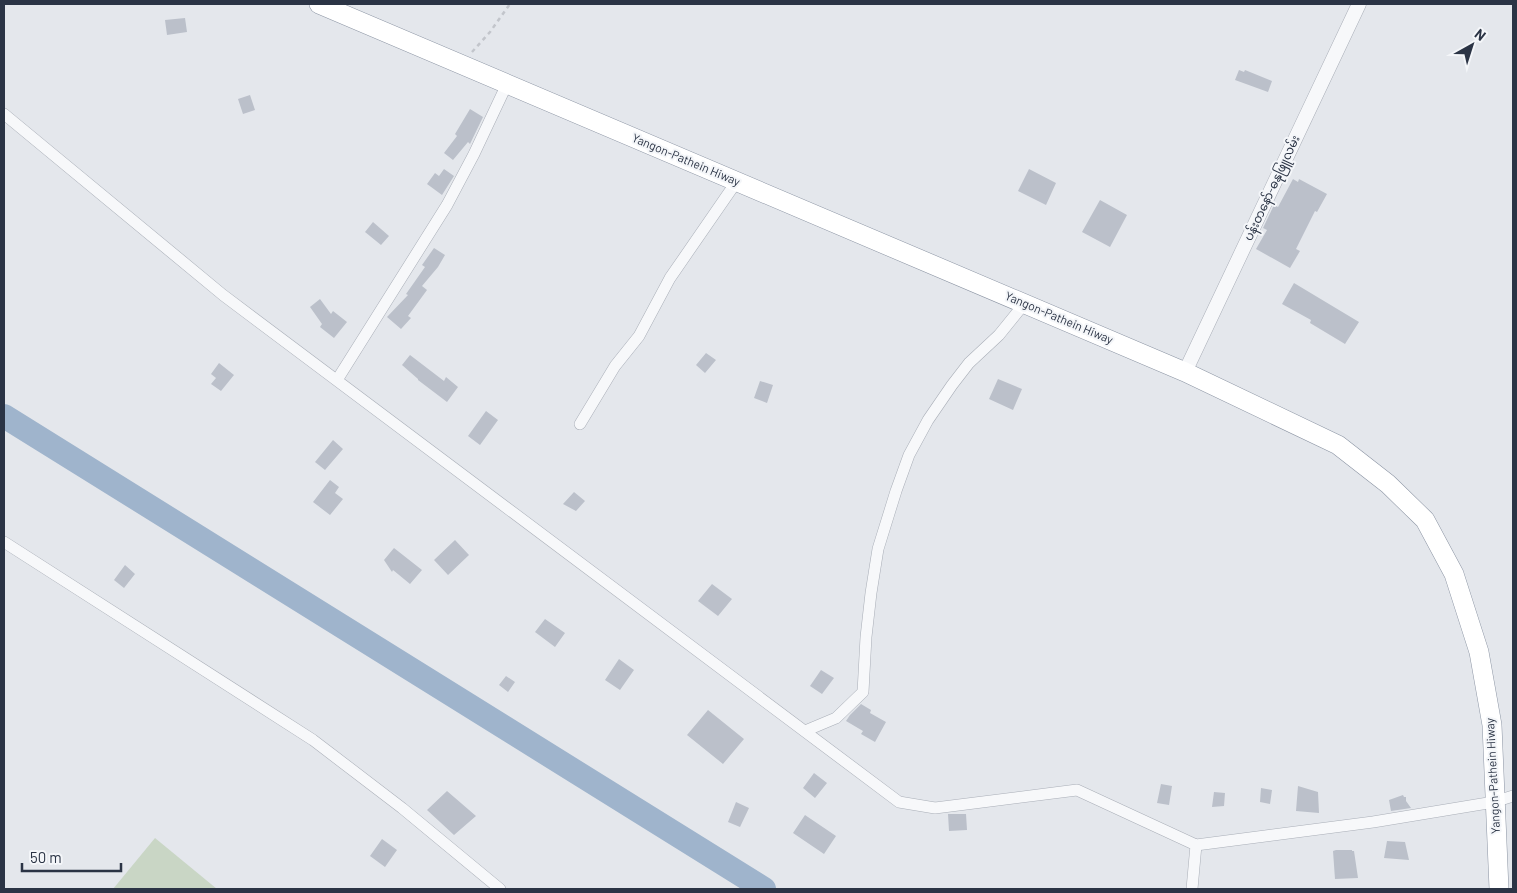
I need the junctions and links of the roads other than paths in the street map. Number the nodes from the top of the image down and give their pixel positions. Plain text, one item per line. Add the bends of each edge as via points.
1 (319, 4) edge
2 (1359, 4) edge
3 (507, 84) junction
4 (4, 114) edge
5 (737, 182) junction
6 (1024, 304) junction
7 (1185, 372) junction
8 (337, 380) junction
9 (580, 424) dead end
10 (4, 542) edge
11 (805, 732) junction
12 (1513, 796) edge
13 (1494, 802) junction
14 (1196, 846) junction
15 (500, 889) edge
16 (1192, 889) edge
17 (1499, 889) edge

1 - 3 highway, Yangon-Pathein Hiway
2 - 7 street, ပန်းတနော်-ဓနုဖြူလမ်း
3 - 5 highway, Yangon-Pathein Hiway
3 - 8 street via 446,205
4 - 8 street via 223,295
5 - 6 highway, Yangon-Pathein Hiway
5 - 9 street via 670,278 639,336 615,366
6 - 7 highway, Yangon-Pathein Hiway
6 - 11 street via 952,384 909,454 878,549 866,638 863,692 836,718
7 - 13 highway, Yangon-Pathein Hiway via 1338,445 1388,484 1425,520 1454,574 1479,652 1492,725
8 - 11 street
10 - 15 street via 313,740
11 - 14 street via 899,802 935,808 1077,790
12 - 13 street
13 - 14 street
13 - 17 highway, Yangon-Pathein Hiway
14 - 16 street

